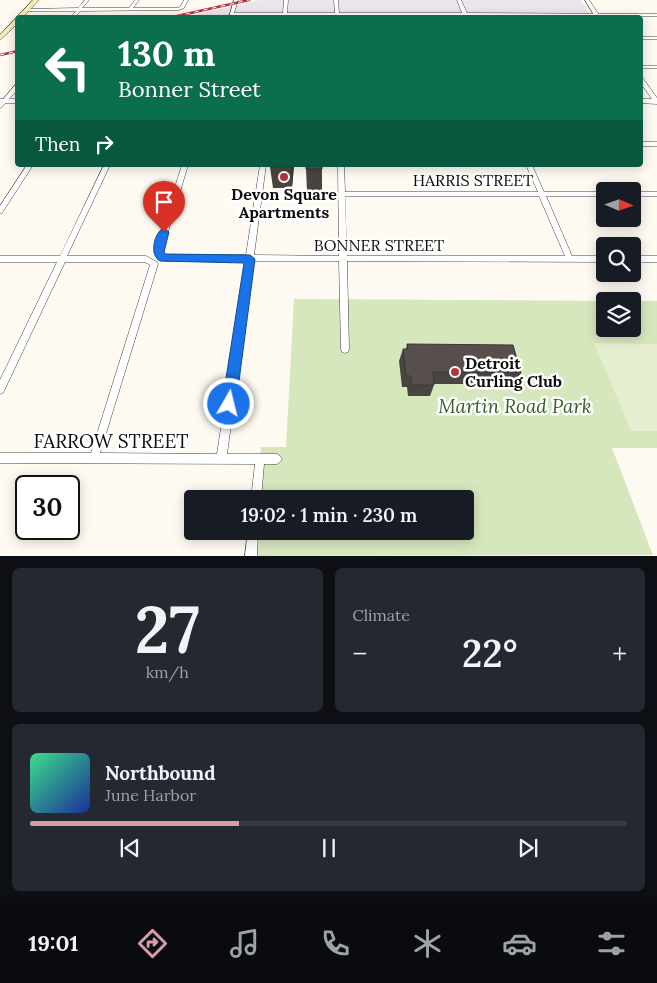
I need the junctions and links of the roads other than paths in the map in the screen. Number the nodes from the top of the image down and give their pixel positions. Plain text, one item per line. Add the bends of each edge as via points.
1 (36, 0) edge
2 (87, 0) edge
3 (137, 0) edge
4 (186, 0) edge
5 (236, 0) edge
6 (286, 0) edge
7 (336, 0) edge
8 (459, 0) edge
9 (587, 0) edge
10 (26, 10) junction
11 (79, 10) junction
12 (130, 10) junction
13 (21, 15) edge
14 (75, 15) edge
15 (231, 15) edge
16 (284, 15) edge
17 (337, 15) edge
18 (466, 15) edge
19 (597, 15) edge
20 (643, 15) edge
21 (657, 15) edge
22 (15, 21) edge
23 (0, 38) edge
24 (643, 38) edge
25 (657, 38) edge
26 (643, 66) edge
27 (657, 67) edge
28 (643, 82) edge
29 (15, 87) edge
30 (15, 101) edge
31 (643, 101) edge
32 (657, 101) edge
33 (1, 103) edge
34 (643, 144) edge
35 (657, 144) edge
36 (29, 167) edge
37 (107, 167) edge
38 (184, 167) edge
39 (263, 167) edge
40 (341, 167) edge
41 (530, 167) edge
42 (342, 194) junction
43 (542, 194) junction
44 (596, 194) edge
45 (641, 194) edge
46 (657, 194) edge
47 (0, 211) edge
48 (0, 259) edge
49 (63, 259) junction
50 (250, 259) junction
51 (343, 259) junction
52 (570, 259) junction
53 (596, 259) edge
54 (641, 259) edge
55 (657, 259) edge
56 (346, 349) dead end
57 (0, 390) edge
58 (0, 458) edge
59 (94, 458) junction
60 (221, 459) junction
61 (260, 459) junction
62 (277, 459) dead end
63 (257, 490) edge
64 (252, 540) edge
65 (251, 556) edge

1 - 10 main road
2 - 11 street
3 - 12 street
4 - 12 street via 180,9
5 - 15 street
6 - 16 street
7 - 17 street
8 - 18 street
9 - 19 street
10 - 11 street
10 - 13 main road
11 - 12 street
11 - 14 street
20 - 21 street
22 - 23 main road
24 - 25 street
26 - 27 street
28 - 32 street
29 - 33 street
30 - 33 street
31 - 32 street
34 - 35 street
36 - 47 street
37 - 49 street
38 - 50 street, BONNER STREET via 158,252 160,256
39 - 50 street
40 - 42 street
41 - 43 street
42 - 43 street, HARRIS STREET
42 - 51 street
43 - 44 street, HARRIS STREET
43 - 52 street
45 - 46 street
48 - 49 street
49 - 57 street
49 - 59 street via 146,259 154,264
50 - 51 street, BONNER STREET
50 - 60 street
51 - 52 street, BONNER STREET
51 - 56 street
52 - 53 street, BONNER STREET
54 - 55 street
58 - 59 street, FARROW STREET
59 - 60 street, FARROW STREET
60 - 61 street, FARROW STREET
61 - 62 street, FARROW STREET
61 - 63 street
64 - 65 street

